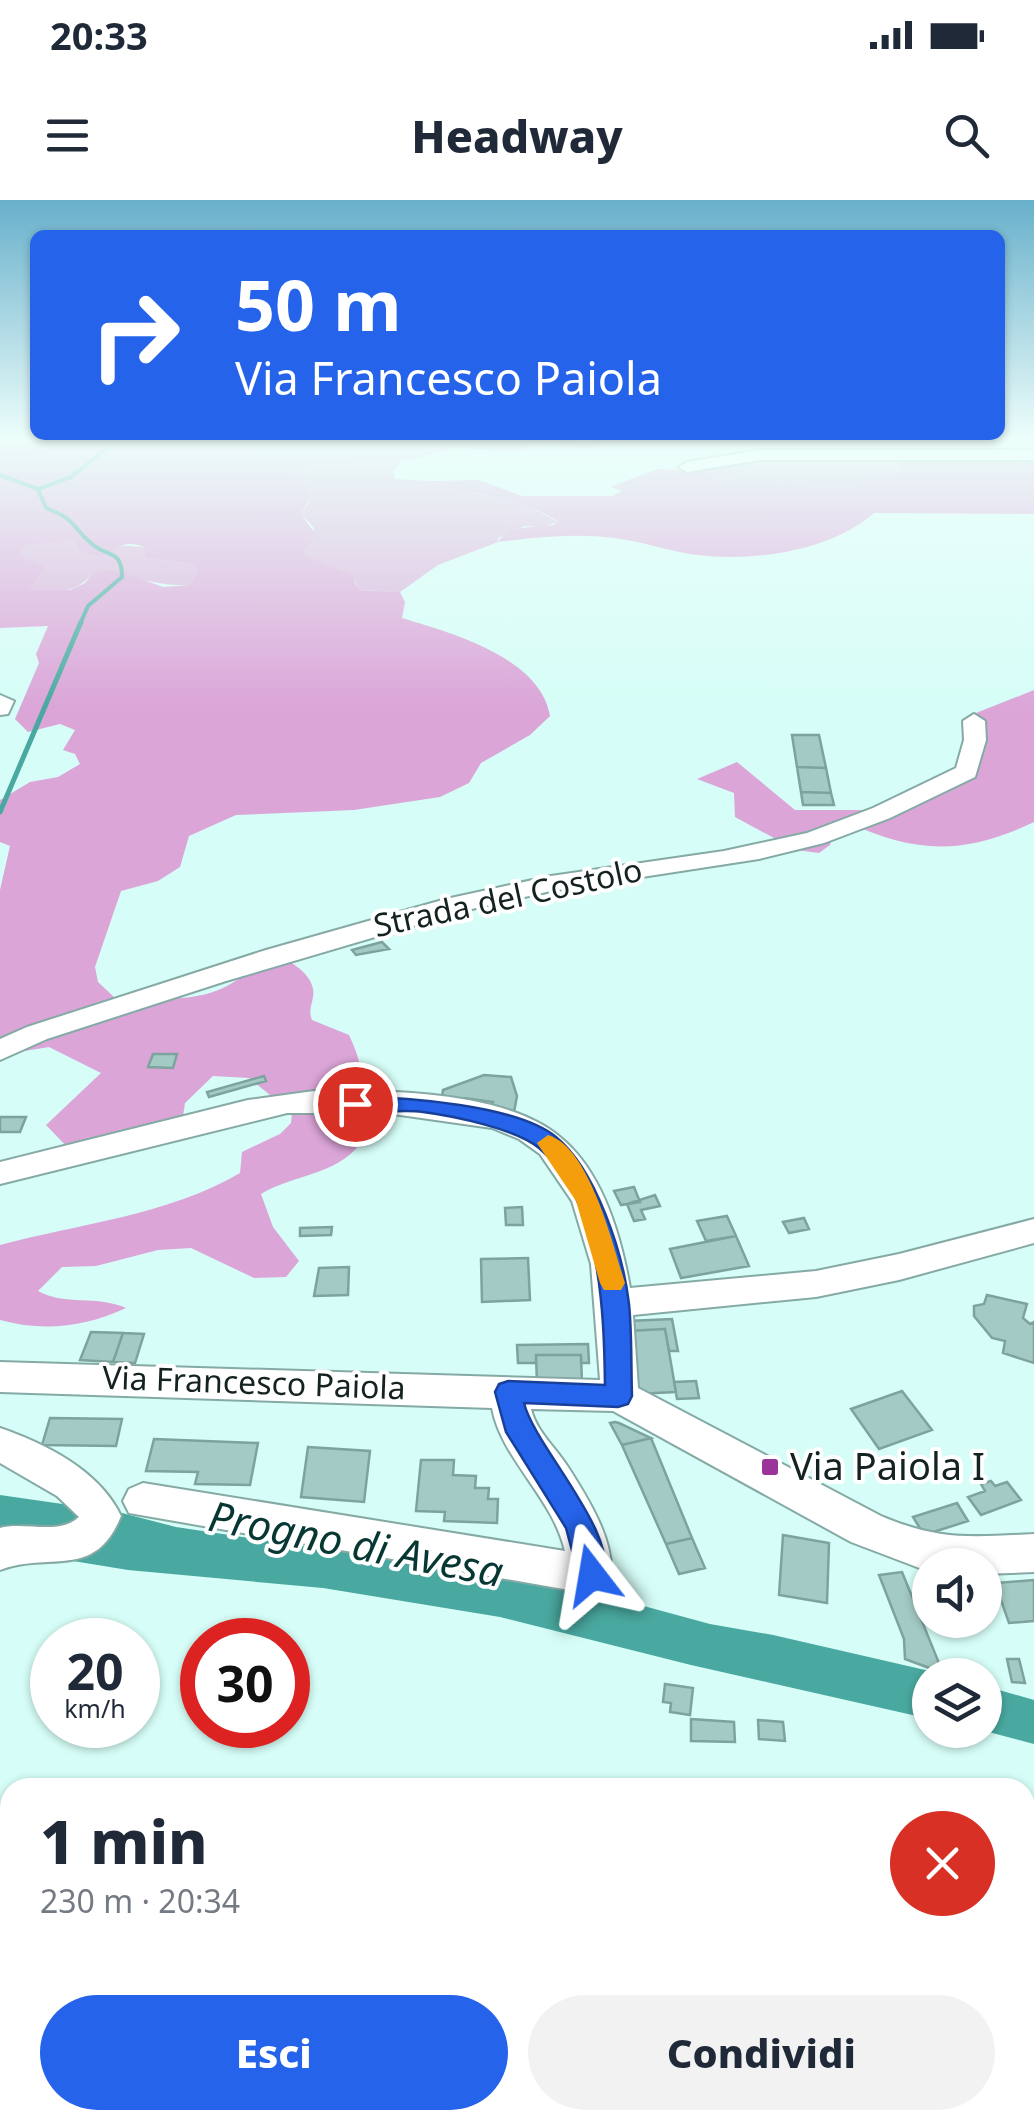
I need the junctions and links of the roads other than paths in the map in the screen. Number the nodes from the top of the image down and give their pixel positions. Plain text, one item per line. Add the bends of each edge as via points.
1 (974, 721) dead end
2 (0, 1052) edge
3 (0, 1173) edge
4 (1034, 1231) edge
5 (616, 1303) junction
6 (0, 1377) edge
7 (508, 1392) junction
8 (618, 1396) junction
9 (0, 1444) edge
10 (142, 1500) dead end
11 (0, 1551) edge
12 (1034, 1553) edge

1 - 2 street, Strada del Costolo via 967,772 850,825 794,844 522,889 386,922 37,1033
3 - 5 street via 287,1103 456,1110 526,1129 569,1168 588,1201
4 - 5 street via 820,1283
5 - 8 street
6 - 7 street, Via Francesco Paiola
7 - 8 street, Via Francesco Paiola
7 - 10 street via 516,1424 580,1526 592,1575
8 - 12 street, Via Francesco Paiola via 918,1552
9 - 11 street via 81,1492 100,1516 90,1534 66,1544 23,1542

